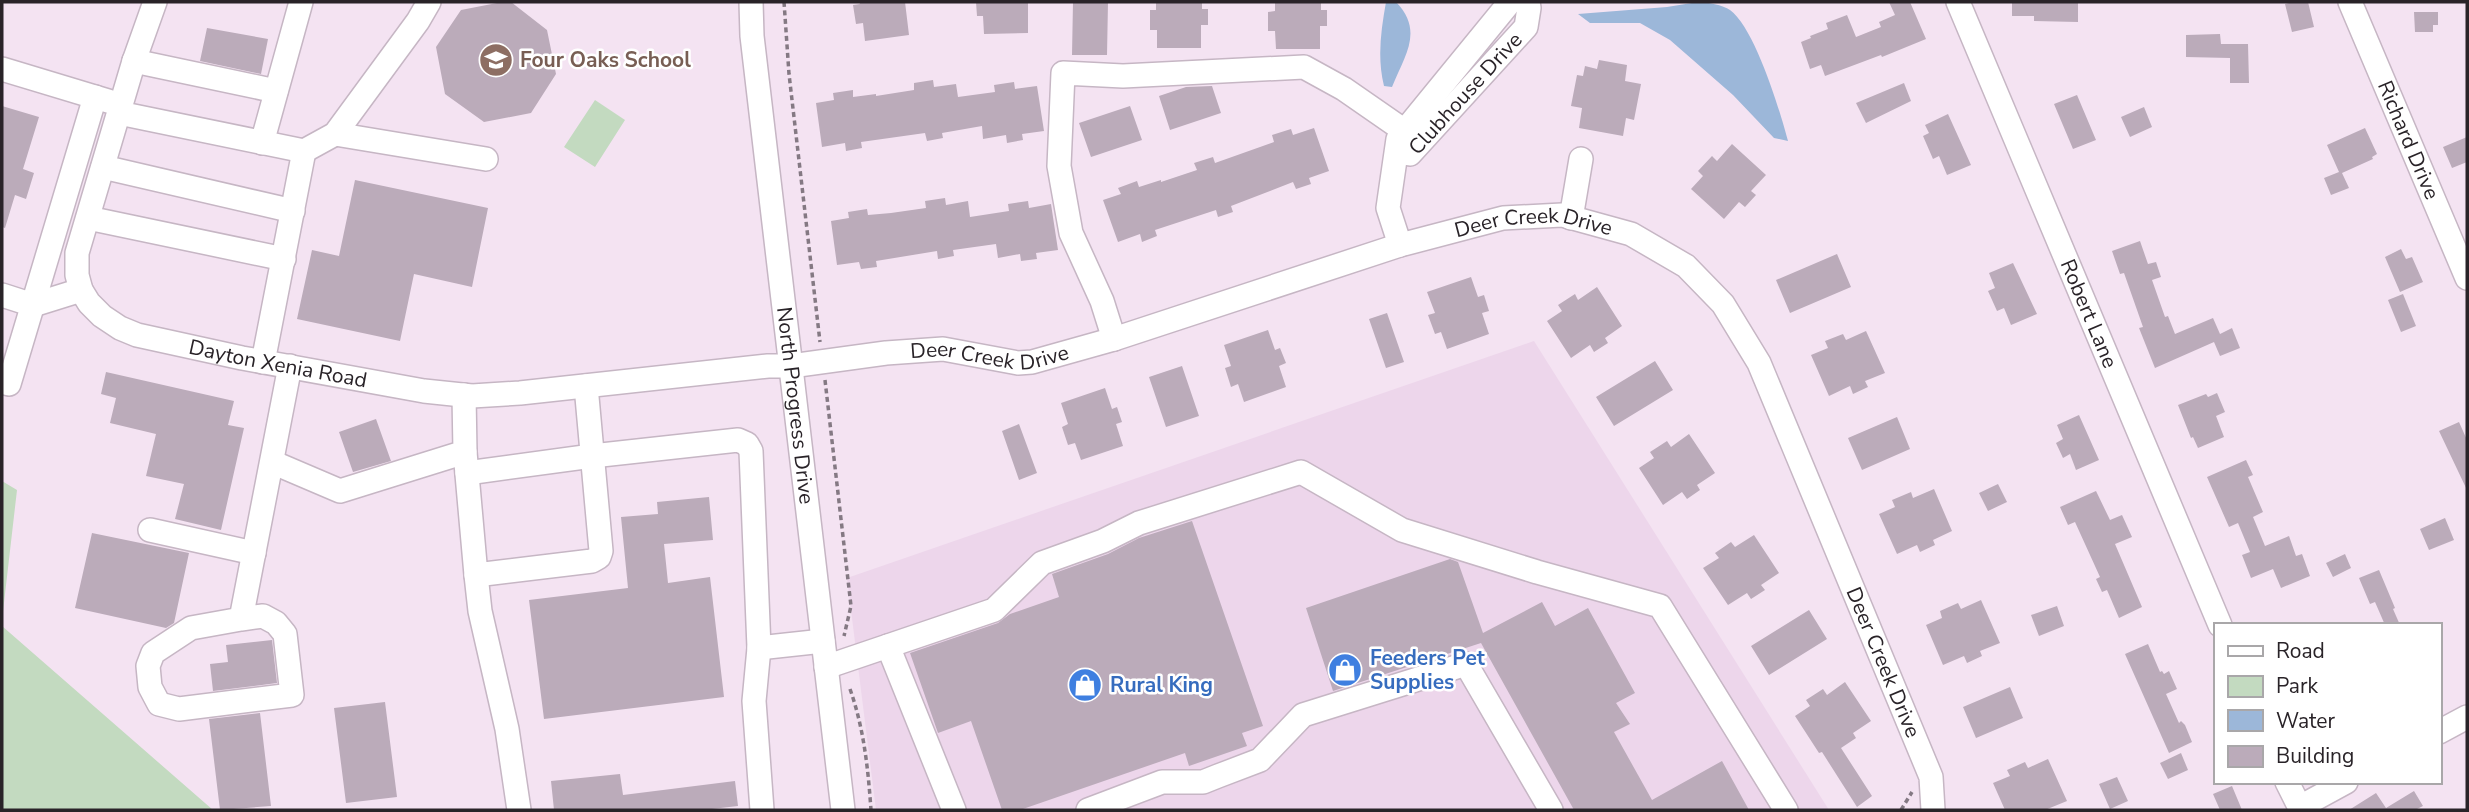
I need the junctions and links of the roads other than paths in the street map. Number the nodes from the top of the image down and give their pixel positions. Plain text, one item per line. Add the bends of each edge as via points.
1 (155, 2) edge
2 (301, 2) edge
3 (429, 2) edge
4 (751, 2) edge
5 (1510, 2) edge
6 (1528, 2) edge
7 (1958, 2) edge
8 (2350, 2) edge
9 (134, 61) junction
10 (2, 69) edge
11 (276, 91) junction
12 (95, 97) junction
13 (120, 109) junction
14 (335, 134) junction
15 (1412, 136) junction
16 (262, 143) junction
17 (304, 151) junction
18 (486, 159) dead end
19 (1581, 159) dead end
20 (103, 167) junction
21 (293, 211) junction
22 (88, 218) junction
23 (1571, 218) junction
24 (1400, 246) junction
25 (284, 259) junction
26 (2467, 278) edge
27 (81, 290) junction
28 (2, 295) edge
29 (33, 305) junction
30 (12, 335) edge
31 (1114, 339) junction
32 (263, 362) junction
33 (290, 366) junction
34 (791, 366) junction
35 (2, 382) edge
36 (586, 386) junction
37 (464, 396) junction
38 (592, 456) junction
39 (271, 462) junction
40 (466, 463) junction
41 (150, 530) dead end
42 (254, 552) junction
43 (476, 575) junction
44 (241, 619) junction
45 (2219, 623) edge
46 (823, 641) junction
47 (888, 646) junction
48 (759, 648) junction
49 (835, 664) junction
50 (2467, 717) edge
51 (2441, 731) edge
52 (2288, 784) edge
53 (2343, 784) edge
54 (2300, 809) edge
55 (519, 810) edge
56 (762, 810) edge
57 (843, 810) edge
58 (954, 810) edge
59 (1088, 810) edge
60 (1551, 810) edge
61 (1786, 810) edge
62 (1933, 810) edge

1 - 9 street
2 - 11 street
3 - 14 street
4 - 34 street, North Progress Drive
5 - 15 street, Clubhouse Drive
6 - 15 street, Clubhouse Drive via 1526,27
7 - 45 street, Robert Lane
8 - 26 street, Richard Drive
9 - 11 street
9 - 13 street
10 - 12 street
11 - 16 street
12 - 13 street
12 - 29 street
13 - 16 street
13 - 20 street
14 - 17 street
14 - 18 street
15 - 24 street, Clubhouse Drive via 1398,139 1391,179 1388,208
15 - 31 street via 1304,66 1123,76 1063,74 1059,166 1071,233
16 - 17 street
17 - 21 street
19 - 23 street
20 - 21 street
20 - 22 street
21 - 25 street
22 - 25 street
22 - 27 street via 76,262
23 - 24 street, Deer Creek Drive via 1503,218
23 - 62 street, Deer Creek Drive via 1632,234 1686,266 1723,304 1759,363 1931,777
24 - 31 street, Deer Creek Drive
25 - 32 street
27 - 29 street
27 - 32 street, Dayton Xenia Road via 102,316 129,331
28 - 29 street
29 - 30 street
30 - 35 street via 9,384
31 - 34 street, Deer Creek Drive via 1032,362 943,349
32 - 33 street, Dayton Xenia Road
33 - 37 street, Dayton Xenia Road
33 - 39 street
34 - 36 street, Dayton Xenia Road
34 - 46 street, North Progress Drive
36 - 37 street, Dayton Xenia Road
36 - 38 street
37 - 40 street
38 - 40 street
38 - 43 street via 599,557
38 - 48 street via 738,440 747,444 751,451
39 - 40 street via 340,491
39 - 42 street
40 - 43 street
41 - 42 street
42 - 44 street
43 - 55 street
44 - 44 street via 191,628 153,653 148,666 150,687 159,704 179,709 292,695 285,634 263,616
46 - 48 street
46 - 49 street, North Progress Drive
47 - 49 street
47 - 58 street
47 - 61 street via 994,610 1042,562 1104,541 1139,523 1301,472 1402,530 1660,606
48 - 56 street via 754,701
49 - 57 street, North Progress Drive
50 - 51 street
52 - 54 street
53 - 54 street
59 - 60 street via 1162,782 1203,782 1229,772 1260,760 1303,715 1466,664

